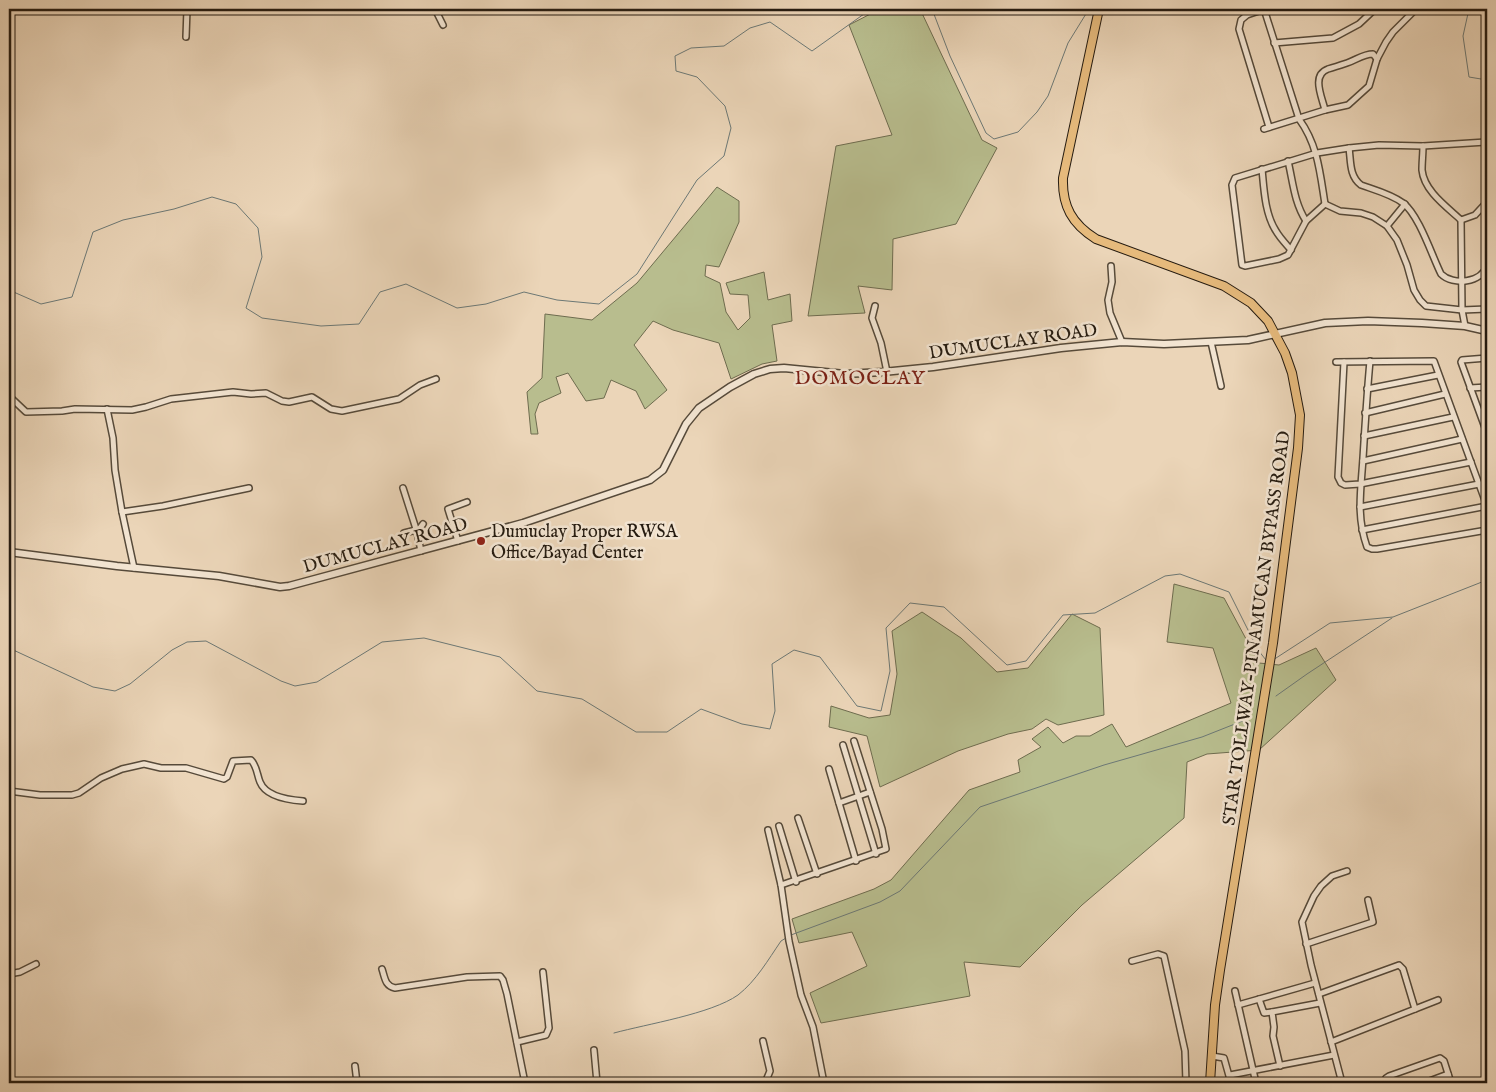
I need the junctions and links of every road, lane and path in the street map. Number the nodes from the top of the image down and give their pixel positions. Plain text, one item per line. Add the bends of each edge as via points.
1 (187, 9) edge
2 (435, 9) edge
3 (1099, 9) edge
4 (1265, 9) edge
5 (1375, 9) edge
6 (1416, 9) edge
7 (443, 25) dead end
8 (186, 37) dead end
9 (1274, 43) junction
10 (1377, 59) junction
11 (1325, 110) junction
12 (1299, 119) junction
13 (1487, 142) edge
14 (1423, 146) junction
15 (1349, 148) junction
16 (1317, 153) junction
17 (1288, 161) junction
18 (1262, 169) junction
19 (1487, 202) edge
20 (1325, 204) junction
21 (1405, 204) junction
22 (1461, 220) junction
23 (1306, 221) junction
24 (1387, 226) junction
25 (1291, 250) junction
26 (1111, 266) dead end
27 (1487, 266) edge
28 (1462, 281) junction
29 (875, 306) dead end
30 (1487, 309) edge
31 (1462, 310) junction
32 (1465, 326) junction
33 (1487, 331) edge
34 (1274, 334) junction
35 (1122, 342) junction
36 (1211, 342) junction
37 (1487, 358) edge
38 (1370, 361) junction
39 (1336, 362) dead end
40 (1344, 362) junction
41 (887, 372) junction
42 (1438, 375) junction
43 (436, 379) dead end
44 (1221, 386) dead end
45 (1487, 387) edge
46 (1470, 388) junction
47 (1367, 389) junction
48 (1445, 394) junction
49 (9, 396) edge
50 (107, 409) junction
51 (1365, 413) junction
52 (1453, 417) junction
53 (1487, 433) edge
54 (1364, 436) junction
55 (1462, 439) junction
56 (1363, 461) junction
57 (1471, 462) junction
58 (1360, 484) junction
59 (1479, 484) junction
60 (249, 488) dead end
61 (403, 488) dead end
62 (467, 502) dead end
63 (1487, 506) edge
64 (1360, 507) junction
65 (122, 512) junction
66 (423, 524) dead end
67 (1362, 530) junction
68 (1487, 530) edge
69 (416, 531) junction
70 (404, 533) dead end
71 (458, 541) junction
72 (422, 551) junction
73 (9, 552) edge
74 (134, 568) junction
75 (854, 741) dead end
76 (843, 745) dead end
77 (829, 769) dead end
78 (9, 791) edge
79 (870, 792) junction
80 (859, 797) junction
81 (303, 801) dead end
82 (839, 803) junction
83 (798, 818) dead end
84 (779, 826) dead end
85 (768, 830) dead end
86 (876, 854) junction
87 (856, 861) junction
88 (1347, 871) dead end
89 (817, 874) junction
90 (796, 882) junction
91 (781, 886) junction
92 (1368, 900) dead end
93 (1306, 944) junction
94 (1132, 961) dead end
95 (36, 964) dead end
96 (382, 969) dead end
97 (543, 972) dead end
98 (9, 974) edge
99 (1315, 983) junction
100 (1234, 990) dead end
101 (1319, 994) junction
102 (1259, 999) junction
103 (1438, 1000) dead end
104 (1320, 1003) junction
105 (1238, 1005) junction
106 (1415, 1009) junction
107 (1272, 1012) junction
108 (763, 1041) dead end
109 (517, 1042) junction
110 (1330, 1042) junction
111 (594, 1050) dead end
112 (1334, 1055) junction
113 (1212, 1056) junction
114 (355, 1066) dead end
115 (1280, 1066) junction
116 (1253, 1071) junction
117 (1448, 1074) junction
118 (1230, 1076) junction
119 (357, 1083) edge
120 (525, 1083) edge
121 (597, 1083) edge
122 (765, 1083) edge
123 (824, 1083) edge
124 (1186, 1083) edge
125 (1210, 1083) edge
126 (1231, 1083) edge
127 (1256, 1083) edge
128 (1342, 1083) edge
129 (1384, 1083) edge
130 (1424, 1083) edge
131 (1452, 1083) edge

1 - 8 street
2 - 7 street
3 - 34 main road, STAR TOLLWAY-PINAMUCAN BYPASS ROAD via 1063,178 1069,214 1096,239 1224,286 1252,303 1268,321
4 - 9 street
4 - 12 street via 1240,20 1239,29 1266,128
5 - 9 street via 1359,24 1333,38
6 - 10 street via 1393,32
9 - 12 street
10 - 11 street via 1368,86 1348,105
10 - 11 street via 1366,54 1320,74 1318,82
11 - 12 street
12 - 16 street
13 - 14 street
14 - 15 street
14 - 22 street via 1422,172 1426,182 1437,198
15 - 16 street
15 - 21 street via 1352,176 1356,181
16 - 17 street
16 - 20 street
17 - 18 street
17 - 23 street via 1296,200
18 - 25 street via 1267,209 1273,227
18 - 25 street via 1233,180 1242,265 1279,259
19 - 22 street via 1475,215
20 - 23 street
20 - 24 street via 1340,211 1372,217
21 - 24 street
21 - 28 street via 1441,274 1451,281
22 - 28 street
23 - 25 street
24 - 31 street via 1397,240 1420,300 1426,306
26 - 35 street via 1108,300
27 - 28 street via 1476,278
28 - 31 street
29 - 41 street via 872,318 882,343
30 - 31 street
31 - 32 street
32 - 33 street, DUMUCLAY ROAD
32 - 34 street, DUMUCLAY ROAD via 1326,323
34 - 36 street, DUMUCLAY ROAD via 1248,340
34 - 113 main road, STAR TOLLWAY-PINAMUCAN BYPASS ROAD via 1292,373 1300,415 1298,441 1268,671 1220,970
35 - 36 street, DUMUCLAY ROAD
35 - 41 street, DUMUCLAY ROAD
36 - 44 street
37 - 46 street via 1461,361
38 - 40 street
38 - 42 street via 1434,361
38 - 47 street
39 - 40 street
40 - 58 street via 1338,477 1342,484
41 - 71 street, DUMUCLAY ROAD via 845,374 784,368 754,374 699,408 686,424 663,470 650,480 523,523
42 - 47 street
42 - 48 street
43 - 50 street via 420,384 399,399 342,411 331,409 312,397 282,402 266,393 233,392 171,399 132,410
45 - 46 street
46 - 53 street
47 - 51 street
48 - 51 street
48 - 52 street
49 - 50 street via 26,412
50 - 65 street
51 - 54 street
52 - 54 street
52 - 55 street
54 - 56 street
55 - 56 street
55 - 57 street
56 - 58 street
57 - 58 street
57 - 59 street
58 - 64 street
59 - 63 street
59 - 64 street
60 - 65 street
61 - 69 street
62 - 71 street via 448,509
63 - 67 street
64 - 67 street
65 - 74 street
66 - 69 street
67 - 68 street via 1366,545 1372,549
69 - 70 street
69 - 72 street
71 - 72 street, DUMUCLAY ROAD
72 - 74 street, DUMUCLAY ROAD via 280,586
73 - 74 street, DUMUCLAY ROAD
75 - 79 street
76 - 80 street
77 - 82 street
78 - 81 street via 72,795 101,778 144,764 186,768 224,779 234,760 241,759 254,763 261,784 268,792
79 - 80 street
79 - 86 street via 887,848
80 - 82 street
80 - 86 street
82 - 87 street
83 - 89 street
84 - 90 street
85 - 91 street
86 - 87 street
87 - 89 street
88 - 93 street via 1332,876 1314,896 1302,922
89 - 90 street
90 - 91 street
91 - 123 street via 801,995 813,1027
92 - 93 street via 1373,922
93 - 99 street
94 - 124 street via 1158,954 1164,956 1185,1051
95 - 98 street
96 - 109 street via 386,983 395,988 467,977 500,976
97 - 109 street via 548,1032
99 - 101 street
99 - 102 street
100 - 105 street
101 - 104 street
101 - 106 street via 1399,965
102 - 105 street
102 - 107 street via 1264,1013
103 - 106 street
104 - 107 street
104 - 110 street
105 - 116 street
106 - 110 street
107 - 115 street via 1273,1036
108 - 122 street via 770,1071
109 - 120 street
110 - 112 street
111 - 121 street
112 - 115 street
112 - 128 street
113 - 118 street via 1224,1058
113 - 125 main road, STAR TOLLWAY-PINAMUCAN BYPASS ROAD
114 - 119 street
115 - 116 street
116 - 118 street
116 - 127 street
117 - 129 street via 1440,1058 1389,1076
117 - 130 street
117 - 131 street
118 - 126 street

